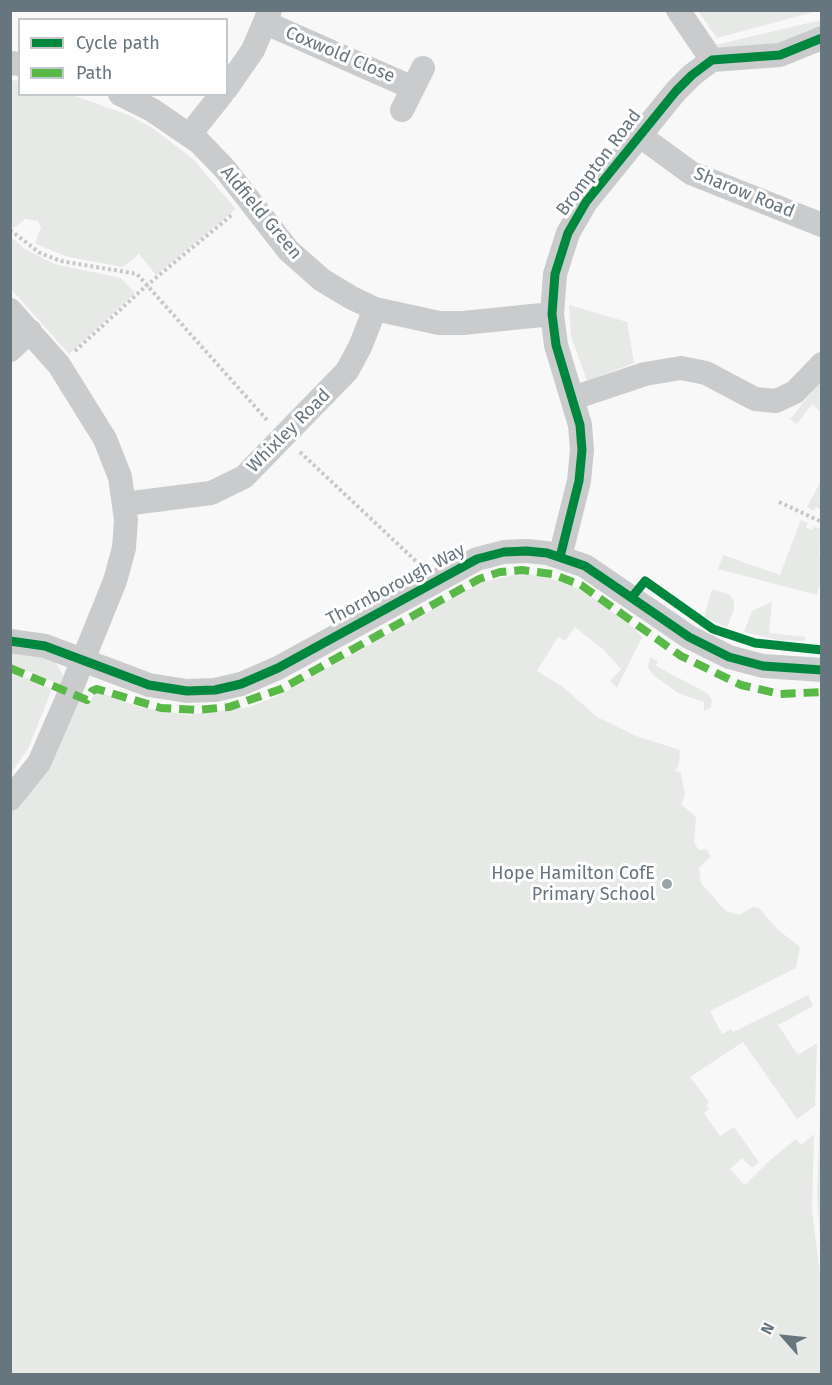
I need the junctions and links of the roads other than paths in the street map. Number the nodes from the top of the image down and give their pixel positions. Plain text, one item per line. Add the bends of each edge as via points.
1 (678, 10) edge
2 (268, 17) edge
3 (822, 38) edge
4 (712, 60) junction
5 (228, 86) edge
6 (124, 96) edge
7 (220, 96) edge
8 (402, 110) dead end
9 (190, 134) junction
10 (639, 135) junction
11 (822, 225) edge
12 (375, 309) junction
13 (10, 310) edge
14 (552, 314) junction
15 (30, 331) junction
16 (10, 350) edge
17 (822, 364) edge
18 (573, 398) junction
19 (124, 504) junction
20 (560, 557) junction
21 (10, 641) edge
22 (83, 659) junction
23 (822, 670) edge
24 (10, 799) edge

1 - 4 street
2 - 5 street via 253,50
2 - 8 street, Coxwold Close via 418,78
3 - 4 street via 780,55
4 - 10 street, Brompton Road via 680,86
6 - 9 street, Aldfield Green
7 - 9 street
9 - 12 street, Aldfield Green via 225,169 283,244 309,270 340,292
10 - 11 street, Sharow Road via 686,171
10 - 14 street, Brompton Road via 586,202 568,233 555,274
12 - 14 street, Aldfield Green via 418,319 463,323
12 - 19 street, Whixley Road via 347,370 244,477 220,490
13 - 15 street
14 - 18 street, Brompton Road via 556,345
15 - 16 street
15 - 19 street via 59,365 110,449
17 - 18 street via 795,392 776,401 755,399 706,373 681,368 653,372
18 - 20 street, Brompton Road via 580,425 582,464
19 - 22 street via 126,531 119,566
20 - 22 street, Thornborough Way via 526,551 477,559 278,668 229,687 201,692 160,688
20 - 23 street, Thornborough Way via 595,572 689,637 729,657 763,666
21 - 22 street, Thornborough Way via 45,646
22 - 24 street via 39,763

